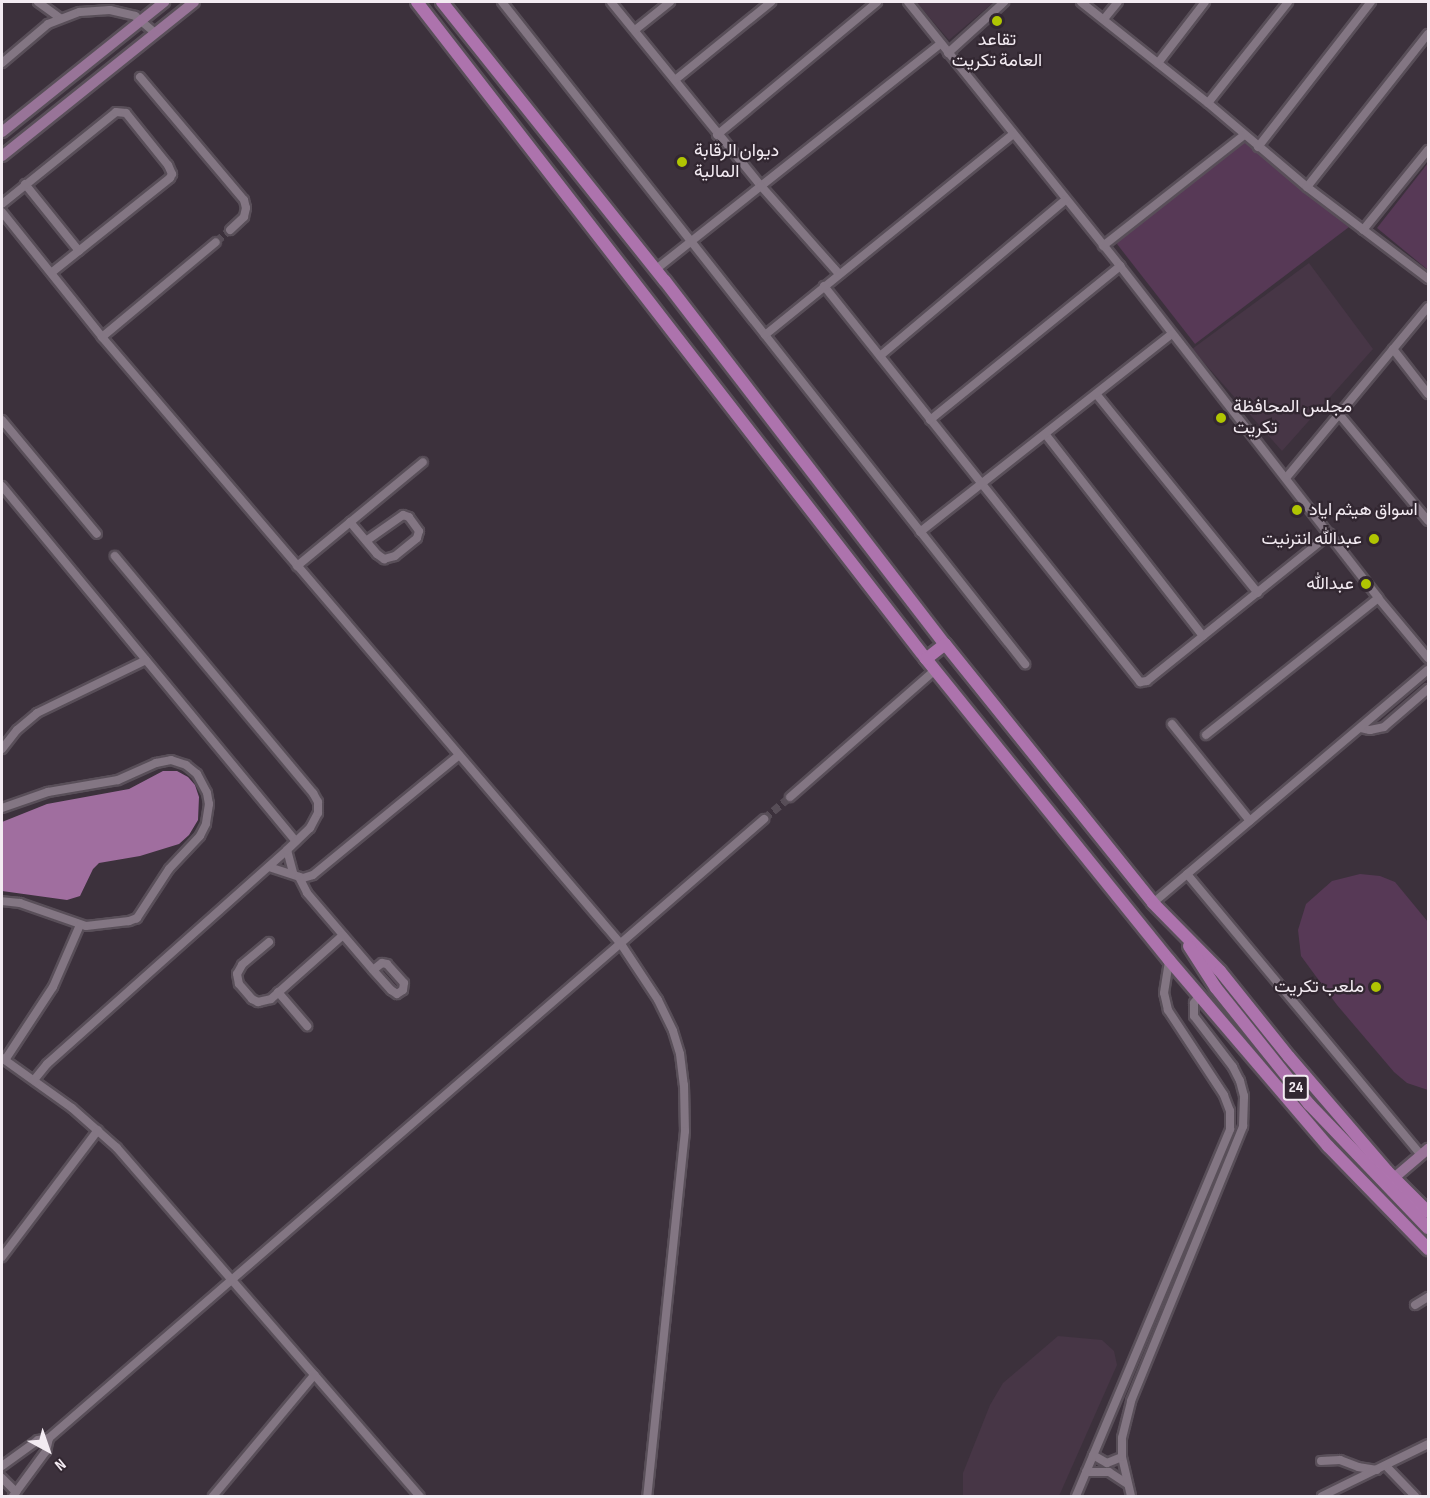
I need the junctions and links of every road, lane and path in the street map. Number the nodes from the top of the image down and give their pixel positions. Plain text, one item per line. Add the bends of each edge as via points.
1 (38, 2) edge
2 (164, 2) edge
3 (194, 2) edge
4 (417, 2) edge
5 (442, 2) edge
6 (502, 2) edge
7 (611, 2) edge
8 (670, 2) edge
9 (771, 2) edge
10 (877, 2) edge
11 (908, 2) edge
12 (1004, 2) edge
13 (1081, 2) edge
14 (1118, 2) edge
15 (1206, 2) edge
16 (1288, 2) edge
17 (1371, 2) edge
18 (102, 6) edge
19 (60, 18) junction
20 (1104, 19) junction
21 (142, 20) junction
22 (635, 30) junction
23 (156, 33) junction
24 (1428, 34) edge
25 (940, 44) junction
26 (948, 53) junction
27 (2, 63) edge
28 (1158, 63) junction
29 (140, 77) dead end
30 (675, 80) junction
31 (54, 90) junction
32 (1208, 103) junction
33 (67, 105) junction
34 (2, 132) edge
35 (717, 135) junction
36 (1012, 135) junction
37 (1244, 135) junction
38 (1258, 147) junction
39 (1428, 150) edge
40 (2, 156) edge
41 (25, 184) junction
42 (761, 186) junction
43 (1307, 188) junction
44 (1065, 200) junction
45 (2, 204) edge
46 (2, 212) edge
47 (230, 230) tunnel mouth
48 (1363, 230) junction
49 (216, 242) tunnel mouth
50 (692, 242) junction
51 (1103, 246) junction
52 (79, 251) junction
53 (1120, 266) junction
54 (656, 270) junction
55 (51, 273) junction
56 (839, 274) junction
57 (1428, 279) edge
58 (824, 286) junction
59 (1428, 307) edge
60 (1172, 334) junction
61 (765, 335) junction
62 (102, 337) junction
63 (1393, 349) junction
64 (880, 356) junction
65 (1097, 394) junction
66 (1428, 394) edge
67 (1339, 414) junction
68 (2, 420) edge
69 (930, 420) junction
70 (1046, 435) junction
71 (423, 462) dead end
72 (1286, 478) junction
73 (981, 485) junction
74 (2, 486) edge
75 (1428, 521) edge
76 (350, 522) junction
77 (920, 532) junction
78 (98, 534) dead end
79 (1330, 534) junction
80 (366, 541) junction
81 (115, 556) dead end
82 (297, 566) junction
83 (1258, 593) junction
84 (1378, 598) junction
85 (1203, 636) junction
86 (945, 644) junction
87 (1428, 658) edge
88 (926, 659) junction
89 (146, 660) junction
90 (1025, 664) dead end
91 (935, 670) junction
92 (1428, 670) edge
93 (1428, 689) edge
94 (1172, 724) dead end
95 (1361, 728) junction
96 (1206, 735) dead end
97 (2, 749) edge
98 (459, 754) junction
99 (790, 797) tunnel mouth
100 (2, 808) edge
101 (764, 819) tunnel mouth
102 (1250, 822) junction
103 (296, 841) junction
104 (287, 850) junction
105 (269, 867) junction
106 (1187, 874) junction
107 (296, 875) junction
108 (2, 901) edge
109 (1153, 903) junction
110 (80, 925) junction
111 (1182, 934) junction
112 (343, 935) junction
113 (269, 942) dead end
114 (621, 944) junction
115 (1169, 960) junction
116 (373, 970) dead end
117 (278, 992) junction
118 (1199, 996) junction
119 (307, 1026) dead end
120 (3, 1059) edge
121 (34, 1080) junction
122 (98, 1130) junction
123 (1424, 1152) edge
124 (1394, 1178) junction
125 (1428, 1212) edge
126 (1428, 1228) edge
127 (1428, 1249) edge
128 (2, 1257) edge
129 (230, 1279) junction
130 (1428, 1297) edge
131 (1415, 1305) dead end
132 (314, 1375) junction
133 (49, 1438) junction
134 (1428, 1444) edge
135 (1093, 1455) junction
136 (1122, 1457) junction
137 (1321, 1461) dead end
138 (2, 1466) edge
139 (1382, 1468) junction
140 (1086, 1472) junction
141 (2, 1478) edge
142 (1126, 1483) junction
143 (15, 1494) edge
144 (213, 1497) edge
145 (420, 1497) edge
146 (647, 1497) edge
147 (1076, 1497) edge
148 (1131, 1497) edge
149 (1322, 1497) edge
150 (1415, 1497) edge

1 - 19 street
2 - 21 street
3 - 23 street
4 - 88 main road
5 - 54 main road
6 - 50 street
7 - 22 street
8 - 22 street
9 - 30 street
10 - 35 street
11 - 25 street
12 - 26 street
13 - 20 street
14 - 20 street
15 - 28 street
16 - 32 street
17 - 38 street
18 - 19 street
18 - 21 street
19 - 27 street via 37,31
20 - 28 street
21 - 23 street
21 - 31 street
22 - 30 street
23 - 33 street
24 - 43 street
25 - 26 street
25 - 42 street
26 - 36 street
28 - 32 street
29 - 47 street via 244,200 244,217
30 - 35 street
31 - 33 street
31 - 34 street
32 - 37 street
33 - 40 street
35 - 42 street
36 - 44 street
36 - 56 street
37 - 38 street
37 - 51 street
38 - 43 street
39 - 48 street
41 - 45 street
41 - 52 street
41 - 52 street via 116,112 130,117 172,174
42 - 50 street
42 - 56 street
43 - 48 street
44 - 51 street
44 - 64 street
46 - 55 street
48 - 57 street
49 - 62 street
50 - 54 street
50 - 61 street
51 - 53 street
52 - 55 street
53 - 60 street
53 - 69 street
54 - 86 main road
55 - 62 street
56 - 58 street
58 - 61 street
58 - 64 street
59 - 63 street
60 - 65 street
60 - 72 street
61 - 77 street
62 - 82 street
63 - 66 street
63 - 67 street
64 - 69 street
65 - 70 street
65 - 83 street
67 - 72 street
67 - 75 street
68 - 78 street
69 - 73 street
70 - 73 street
70 - 85 street
71 - 76 street
72 - 79 street
73 - 77 street
73 - 85 street via 1140,682 1147,681
74 - 89 street
76 - 80 street
76 - 82 street
77 - 90 street
79 - 83 street
79 - 84 street
80 - 80 street via 379,556 390,559 417,538 419,531 409,517 401,515
81 - 103 street via 314,793 318,802 316,819
82 - 98 street
83 - 85 street
84 - 87 street
84 - 96 street
86 - 88 main road
86 - 109 main road
88 - 91 main road
89 - 97 street via 37,713
89 - 103 street
91 - 99 street
91 - 115 main road
92 - 95 street
93 - 95 street via 1384,727
94 - 102 street
95 - 102 street
98 - 107 street via 313,875
98 - 114 street
100 - 110 street via 48,792 122,779 162,761 186,765 200,779 209,804 206,824 169,869 140,915 129,921
101 - 114 street
102 - 106 street
103 - 104 street
104 - 105 street
104 - 107 street
105 - 107 street
105 - 121 street via 46,1064
106 - 109 street
106 - 123 street
107 - 112 street
108 - 110 street via 15,901
109 - 111 main road
110 - 120 street via 53,987
111 - 124 main road via 1233,985 1289,1057
111 - 126 main road, 24 via 1216,988 1302,1095
112 - 116 street
112 - 117 street
113 - 117 street via 242,965 237,978 255,1001 265,1002
114 - 129 street
114 - 146 street via 658,1000 673,1031 684,1085 684,1142
115 - 118 main road
115 - 135 street via 1164,993 1168,1010 1224,1095 1230,1111 1230,1129
117 - 119 street
118 - 127 main road via 1328,1146
118 - 136 street via 1193,1007 1194,1016 1240,1081 1245,1103 1243,1126 1131,1401 1122,1438
120 - 121 street
121 - 122 street
122 - 128 street
122 - 129 street
123 - 124 street
124 - 125 main road
129 - 132 street
129 - 133 street
130 - 131 street
132 - 144 street
132 - 145 street
133 - 138 street via 38,1440
133 - 143 street via 46,1451
134 - 139 street
135 - 136 street via 1107,1463
135 - 140 street
136 - 142 street
137 - 139 street via 1340,1460 1358,1467
139 - 149 street
139 - 150 street
140 - 142 street via 1109,1472
140 - 147 street
141 - 143 street
142 - 148 street

